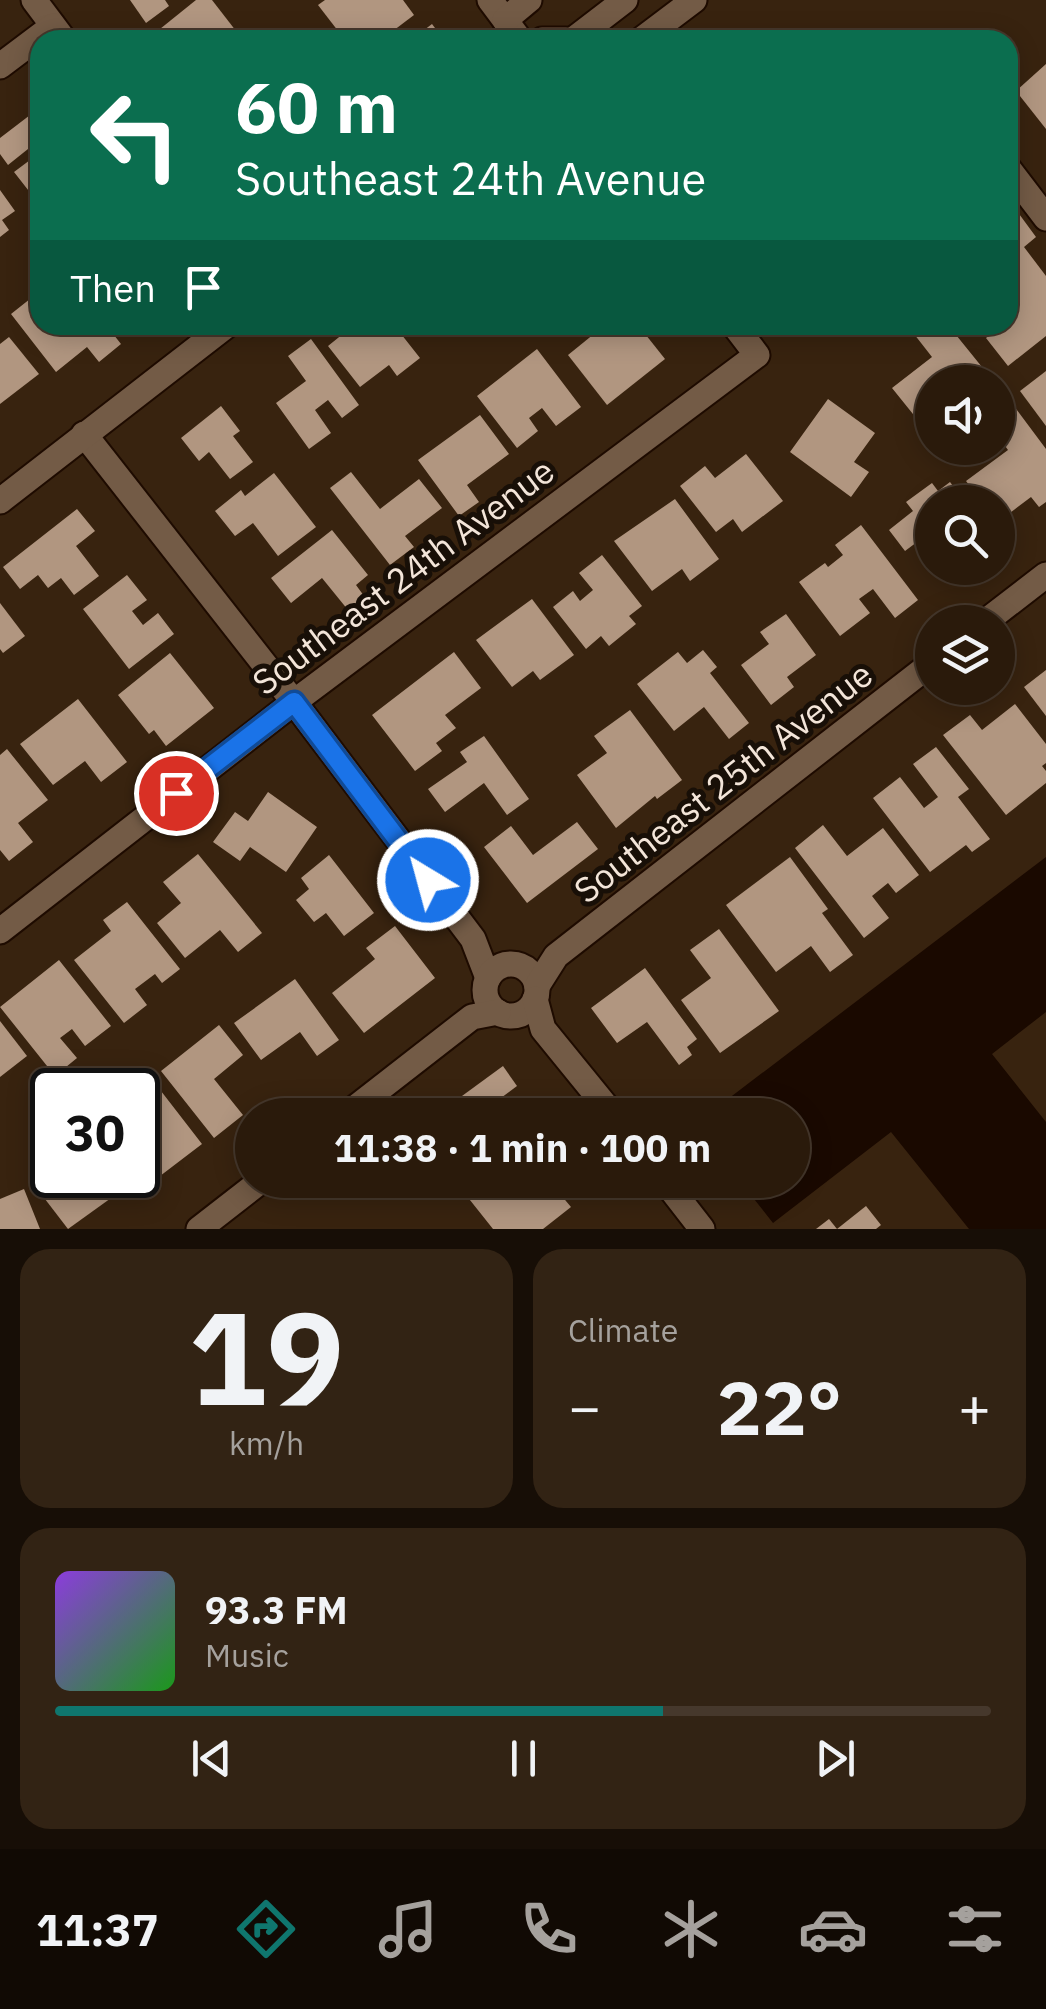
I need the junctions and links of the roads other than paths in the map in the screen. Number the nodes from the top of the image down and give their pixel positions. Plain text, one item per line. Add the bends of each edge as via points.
1 (34, 0) edge
2 (530, 0) edge
3 (626, 0) edge
4 (694, 0) edge
5 (505, 20) edge
6 (56, 30) edge
7 (584, 30) edge
8 (654, 30) edge
9 (30, 49) edge
10 (0, 66) edge
11 (1018, 181) edge
12 (1046, 218) edge
13 (214, 335) edge
14 (742, 335) edge
15 (84, 434) junction
16 (0, 500) edge
17 (1046, 575) edge
18 (1007, 605) edge
19 (915, 676) edge
20 (294, 702) junction
21 (0, 931) edge
22 (511, 989) junction
23 (368, 1098) edge
24 (599, 1098) edge
25 (239, 1198) edge
26 (678, 1198) edge
27 (199, 1229) edge
28 (702, 1229) edge

1 - 6 street
2 - 5 street
3 - 7 street
4 - 8 street
9 - 10 street
11 - 12 street
13 - 15 street
14 - 20 street, Southeast 24th Avenue via 757,355
15 - 16 street
15 - 20 street
17 - 18 street
19 - 22 street, Southeast 25th Avenue
20 - 21 street, Southeast 24th Avenue
20 - 22 street
22 - 23 street, Southeast 25th Avenue
22 - 24 street
25 - 27 street
26 - 28 street

